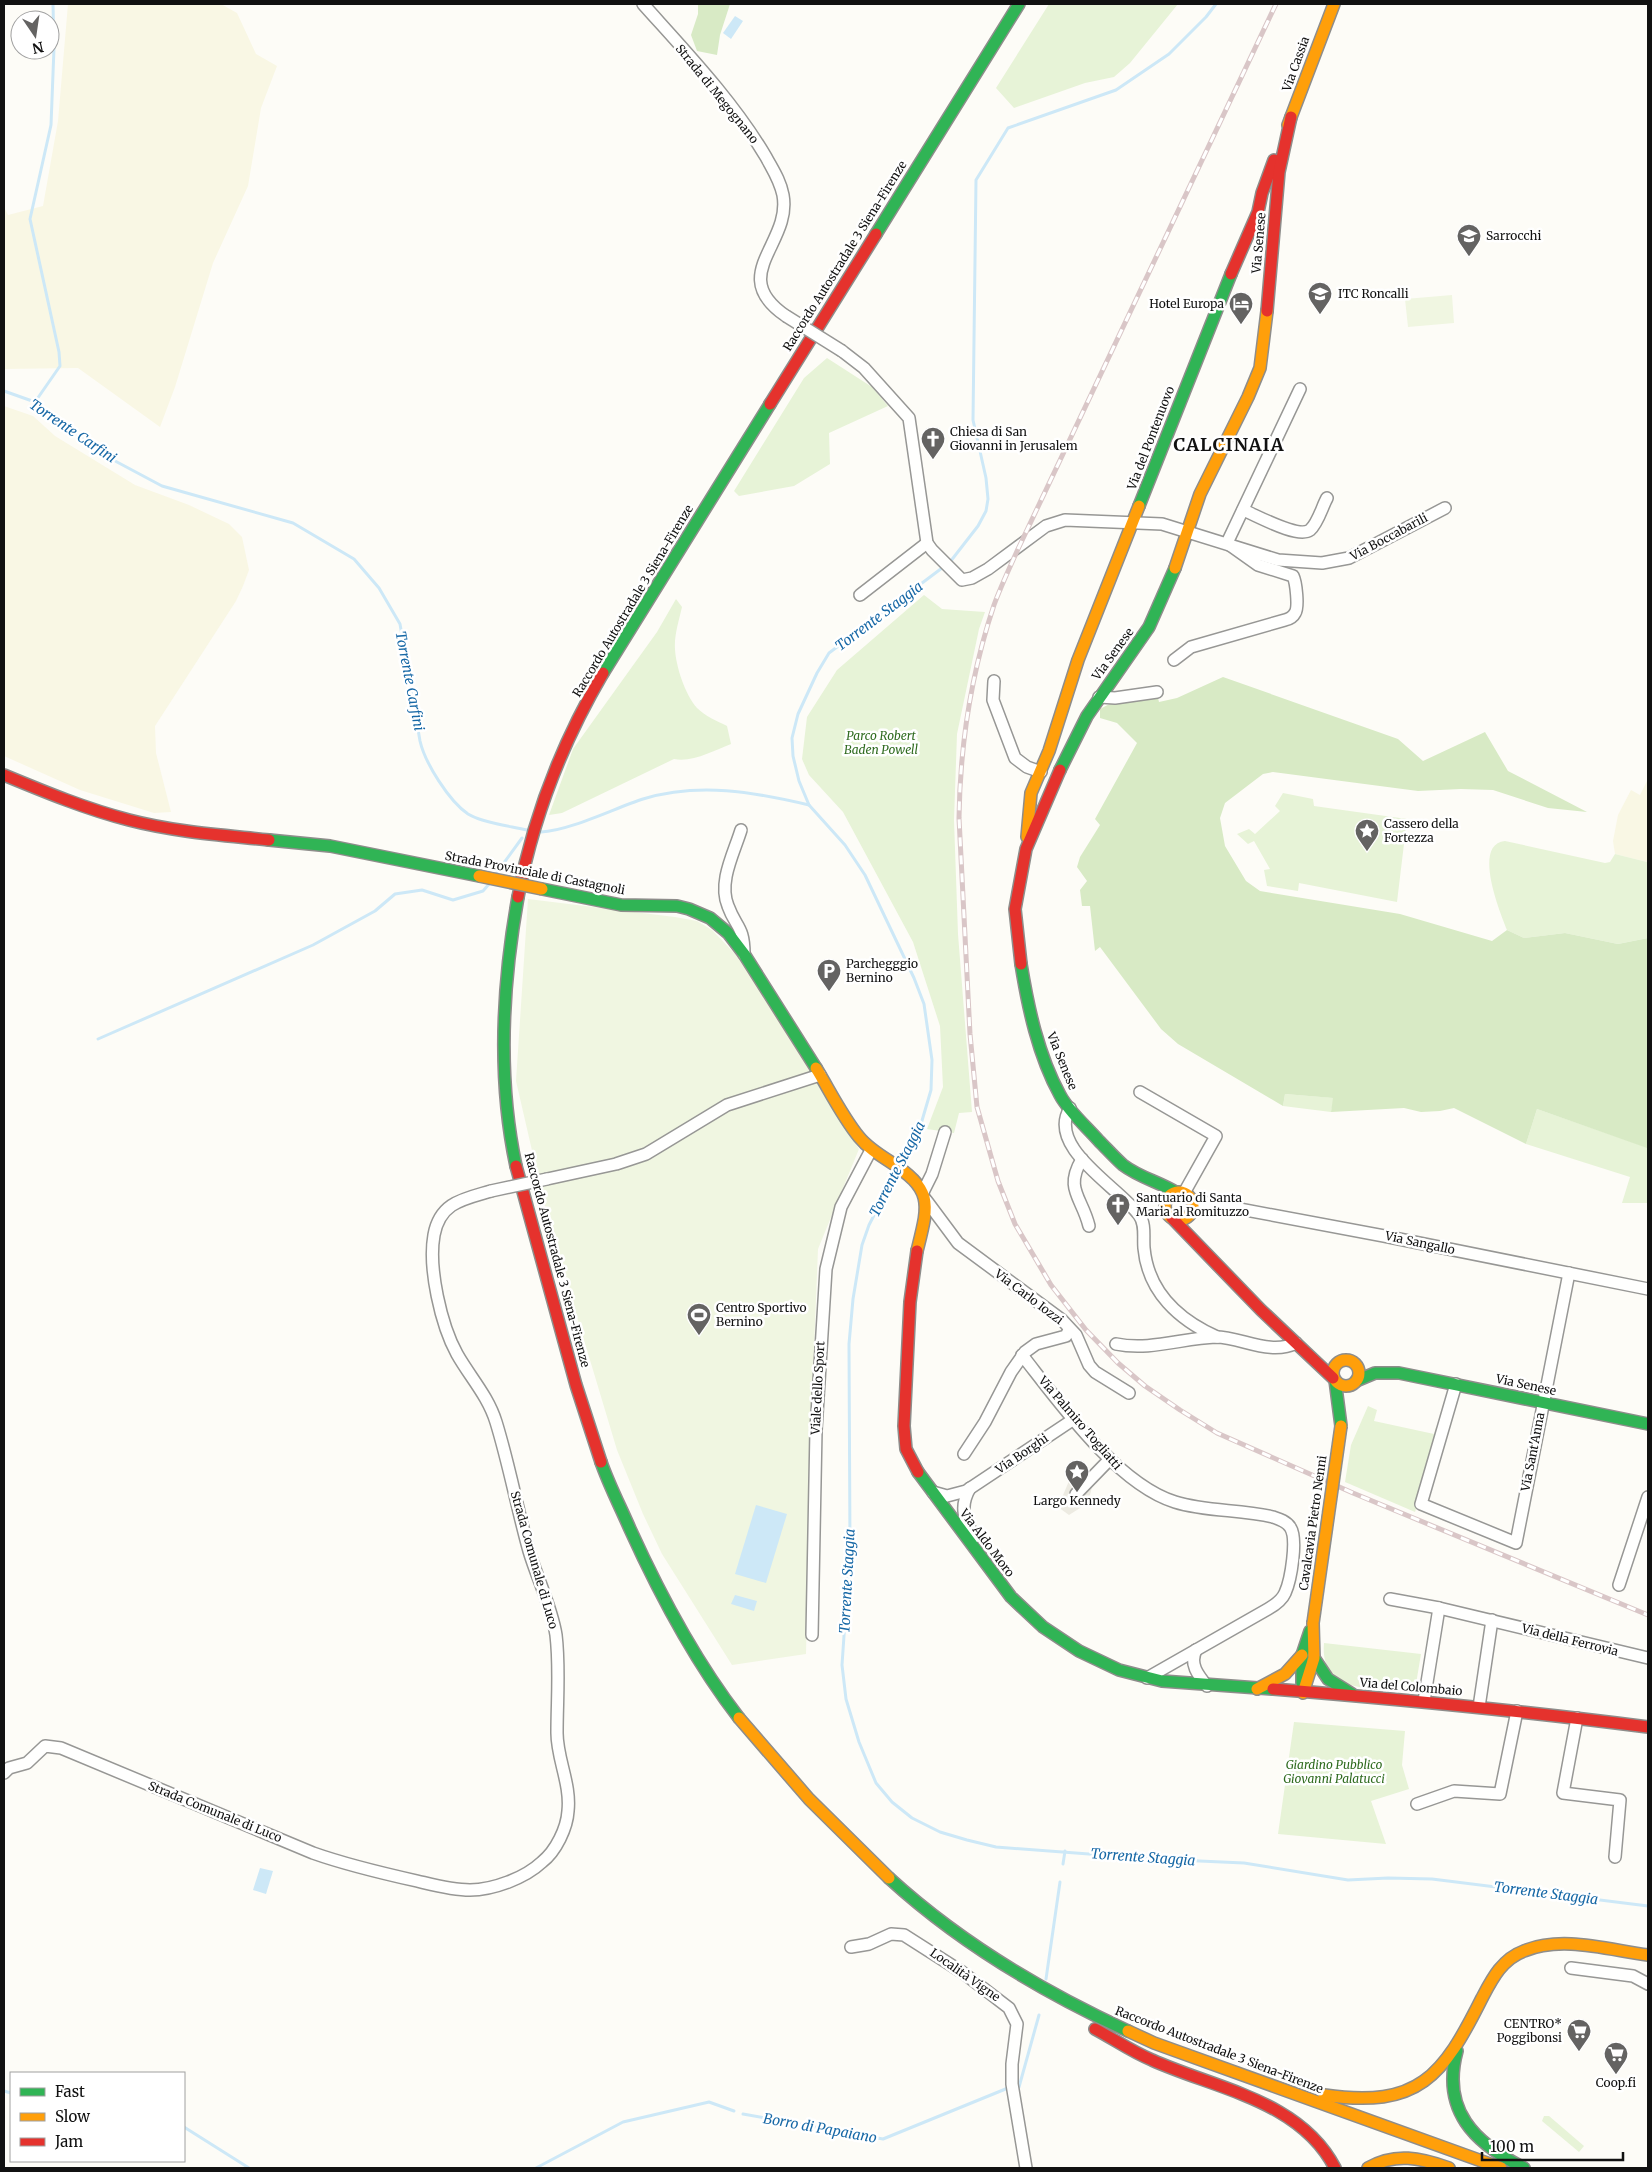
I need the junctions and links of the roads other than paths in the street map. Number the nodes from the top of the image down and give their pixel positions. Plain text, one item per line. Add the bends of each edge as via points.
1 (643, 4) edge
2 (1006, 4) edge
3 (1019, 4) edge
4 (1328, 4) edge
5 (1334, 4) edge
6 (1326, 21) junction
7 (1291, 117) junction
8 (1260, 201) junction
9 (1275, 218) junction
10 (823, 297) dead end
11 (812, 314) dead end
12 (1300, 389) dead end
13 (1327, 498) dead end
14 (1445, 508) dead end
15 (1243, 510) junction
16 (1132, 523) junction
17 (1187, 531) junction
18 (1227, 543) junction
19 (930, 546) junction
20 (644, 584) dead end
21 (860, 595) dead end
22 (599, 657) dead end
23 (1174, 660) dead end
24 (994, 681) dead end
25 (1157, 692) dead end
26 (1099, 697) junction
27 (566, 716) dead end
28 (550, 752) dead end
29 (1041, 772) junction
30 (4, 775) edge
31 (1033, 787) junction
32 (1049, 793) junction
33 (741, 830) dead end
34 (1026, 849) junction
35 (518, 867) junction
36 (744, 954) junction
37 (820, 1076) junction
38 (1140, 1092) dead end
39 (1070, 1108) junction
40 (945, 1132) dead end
41 (875, 1153) junction
42 (1082, 1159) junction
43 (1139, 1175) junction
44 (512, 1195) dead end
45 (1184, 1195) junction
46 (924, 1196) junction
47 (1166, 1202) junction
48 (1188, 1217) junction
49 (1172, 1218) junction
50 (1089, 1226) dead end
51 (1197, 1246) junction
52 (530, 1261) dead end
53 (1569, 1274) junction
54 (1648, 1289) edge
55 (1069, 1330) junction
56 (1218, 1337) junction
57 (1296, 1343) junction
58 (1116, 1344) dead end
59 (1022, 1355) junction
60 (1347, 1361) junction
61 (1399, 1373) junction
62 (1334, 1379) junction
63 (1354, 1383) junction
64 (1456, 1384) junction
65 (1129, 1393) dead end
66 (1543, 1403) junction
67 (1074, 1419) junction
68 (1648, 1424) edge
69 (1341, 1426) junction
70 (964, 1454) dead end
71 (1110, 1459) junction
72 (970, 1488) junction
73 (933, 1492) junction
74 (1076, 1494) dead end
75 (1648, 1497) edge
76 (985, 1563) junction
77 (1619, 1585) dead end
78 (1390, 1599) dead end
79 (1439, 1608) junction
80 (1492, 1620) junction
81 (1313, 1623) junction
82 (812, 1635) dead end
83 (1196, 1650) junction
84 (1302, 1655) junction
85 (1314, 1658) junction
86 (1648, 1658) edge
87 (1147, 1678) junction
88 (1207, 1686) junction
89 (1258, 1689) junction
90 (1303, 1693) junction
91 (1358, 1697) junction
92 (1424, 1701) junction
93 (1479, 1707) junction
94 (1517, 1711) junction
95 (1577, 1718) junction
96 (1648, 1727) edge
97 (748, 1746) dead end
98 (4, 1773) edge
99 (790, 1795) dead end
100 (1417, 1804) dead end
101 (830, 1836) dead end
102 (1615, 1857) dead end
103 (872, 1878) dead end
104 (851, 1947) dead end
105 (964, 1953) dead end
106 (1648, 1955) edge
107 (1571, 1968) dead end
108 (1648, 1984) edge
109 (1016, 1986) dead end
110 (1070, 2016) dead end
111 (1460, 2042) junction
112 (1154, 2043) junction
113 (1026, 2168) edge
114 (1335, 2168) edge
115 (1368, 2168) edge
116 (1449, 2168) edge
117 (1469, 2168) edge
118 (1501, 2168) edge
119 (1524, 2168) edge

1 - 19 street, Strada di Megognano, bridge via 738,117 779,179 784,210 778,232 763,262 760,282 765,296 775,308 864,368 907,416
2 - 10 main road, Raccordo Autostradale 3 Siena-Firenze
3 - 35 main road, Raccordo Autostradale 3 Siena-Firenze via 616,651 568,739
4 - 6 main road, Via Cassia
5 - 6 main road, Via Cassia
6 - 7 main road, Via Cassia
7 - 8 main road, Via del Pontenuovo
7 - 9 main road, Via Senese via 1279,172
8 - 9 main road via 1271,201
8 - 16 main road, Via del Pontenuovo
9 - 17 main road, Via Senese via 1262,361 1248,397 1205,481
11 - 20 main road, Raccordo Autostradale 3 Siena-Firenze
12 - 15 street
13 - 15 street via 1313,526 1302,532
14 - 18 street, Via Boccabarili via 1355,555 1333,562 1283,561
15 - 18 street
16 - 17 street, Via Boccabarili via 1156,523
16 - 19 street, Via Boccabarili via 1073,519 1057,522 1042,528 1006,557 966,580 958,578
16 - 29 main road, Via del Pontenuovo via 1078,660
17 - 18 street, Via Boccabarili
17 - 26 main road, Via Senese via 1171,582 1153,620
18 - 23 street via 1258,565 1292,576 1296,584 1296,612 1285,620 1191,647
19 - 21 street
22 - 27 main road, Raccordo Autostradale 3 Siena-Firenze
24 - 29 street via 993,700 1014,758
25 - 26 street
26 - 32 main road, Via Senese
28 - 35 main road, Raccordo Autostradale 3 Siena-Firenze via 532,798
29 - 31 main road, Via del Pontenuovo
30 - 36 main road, Strada Provinciale di Castagnoli, bridge via 59,798 130,820 187,831 330,846 619,904 668,905 697,911 720,924
31 - 32 main road via 1039,796
31 - 34 main road, Via del Pontenuovo
32 - 34 main road, Via Senese
33 - 36 street via 724,890 727,905 743,934
34 - 39 main road, Via Senese via 1015,918 1022,979 1046,1062 1057,1089
35 - 44 main road, Raccordo Autostradale 3 Siena-Firenze via 495,983 493,1072 500,1137
35 - 112 main road, Raccordo Autostradale 3 Siena-Firenze via 505,985 504,1074 511,1135 575,1381 602,1467 676,1623 744,1726 872,1863 957,1934 992,1958 1070,2004
36 - 37 main road, Strada Provinciale di Castagnoli
37 - 41 main road, Strada Provinciale di Castagnoli via 851,1127
37 - 98 street, Strada Comunale di Luco, bridge via 727,1105 646,1154 616,1164 464,1199 442,1213 434,1235 435,1283 447,1332 457,1354 485,1395 496,1421 529,1551 555,1632 559,1672 557,1736 567,1782 568,1811 562,1834 542,1862 508,1881 472,1890 452,1889 351,1866 313,1853 61,1748 44,1746 27,1763 9,1768
38 - 45 street via 1216,1136
39 - 42 street via 1064,1121 1065,1131 1071,1147
39 - 43 main road, Via Senese via 1119,1160
40 - 46 street
41 - 46 main road, Strada Provinciale di Castagnoli via 911,1176
41 - 82 street, Viale dello Sport via 841,1207 826,1269 816,1430
42 - 50 street via 1074,1173 1073,1183
42 - 56 street via 1142,1218 1148,1268 1162,1298 1193,1324
43 - 45 main road, Via Senese
43 - 47 main road, Via Senese via 1160,1192
45 - 47 main road via 1170,1196
45 - 48 main road via 1193,1210
45 - 53 street, Via Sangallo
46 - 55 street, Via Carlo Iozzi via 958,1243 1058,1317
46 - 73 main road, Via Aldo Moro via 912,1279 904,1439 910,1460
47 - 49 main road, Via Senese via 1166,1211
48 - 49 main road
48 - 51 main road, Via Senese
49 - 51 main road, Via Senese
51 - 57 main road, Via Senese
52 - 97 main road, Raccordo Autostradale 3 Siena-Firenze via 592,1471 631,1558 666,1627 706,1690
53 - 54 street, Via Sangallo
53 - 66 street, Via Sant'Anna
55 - 59 street via 1066,1336 1036,1344
55 - 65 street, Via Carlo Iozzi via 1077,1337 1095,1372
56 - 57 street via 1271,1347
56 - 58 street via 1150,1346
57 - 60 main road, Via Senese
57 - 62 main road, Via Senese
59 - 67 street, Via Palmiro Togliatti
59 - 70 street
60 - 61 main road, Via Senese
60 - 62 main road via 1335,1365
60 - 63 main road via 1358,1370
61 - 63 main road, Via Senese via 1379,1372
61 - 64 main road, Via Senese
62 - 63 main road via 1340,1385
62 - 69 main road, Cavalcavia Pietro Nenni
63 - 69 main road, Cavalcavia Pietro Nenni
64 - 66 main road, Via Senese
64 - 66 street, Via Sant'Anna via 1421,1504 1516,1543
66 - 68 main road, Via Senese
67 - 71 street, Via Palmiro Togliatti
67 - 72 street, Via Borghi
69 - 81 main road, Cavalcavia Pietro Nenni, bridge
71 - 74 street
71 - 83 street, Via Palmiro Togliatti via 1140,1486 1163,1498 1195,1507 1273,1517 1291,1528 1291,1565 1283,1596 1268,1609
72 - 73 street, Via Borghi via 951,1496
72 - 76 street via 964,1502 964,1518
73 - 76 main road, Via Aldo Moro
75 - 77 street
76 - 87 main road, Via Aldo Moro via 1020,1605 1060,1639 1116,1669
78 - 79 street, Via della Ferrovia
79 - 80 street, Via della Ferrovia
79 - 92 street
80 - 86 street, Via della Ferrovia
80 - 93 street
81 - 84 main road, Cavalcavia Pietro Nenni
81 - 85 main road, Cavalcavia Pietro Nenni
83 - 87 street, Via Palmiro Togliatti
83 - 88 street via 1194,1666
84 - 89 main road, Cavalcavia Pietro Nenni via 1285,1674
84 - 90 main road, Cavalcavia Pietro Nenni
85 - 90 main road, Cavalcavia Pietro Nenni
85 - 91 main road via 1328,1679
87 - 88 main road, Via Aldo Moro
88 - 89 main road, Via Aldo Moro
89 - 90 main road, Via Aldo Moro
90 - 91 main road, Via del Colombaio
91 - 92 main road, Via del Colombaio
92 - 93 main road, Via del Colombaio
93 - 94 main road, Via del Colombaio
94 - 95 main road, Via del Colombaio
94 - 100 street via 1500,1794 1454,1791
95 - 96 main road, Via del Colombaio
95 - 102 street via 1563,1792 1620,1800
99 - 101 main road
103 - 105 main road
104 - 113 street, Località Vigne via 869,1944 891,1934 904,1935 962,1972 1009,2008 1017,2024 1012,2084
106 - 111 main road via 1550,1944 1519,1952 1508,1958 1496,1972
107 - 108 street via 1633,1976
109 - 110 main road
111 - 112 main road via 1438,2070 1421,2083 1389,2094 1359,2098 1334,2097 1306,2090 1207,2055
111 - 119 main road via 1452,2081 1462,2116 1486,2145
112 - 118 main road, Raccordo Autostradale 3 Siena-Firenze
114 - 117 main road, Raccordo Autostradale 3 Siena-Firenze via 1308,2131 1278,2110 1150,2060 1086,2024 1172,2061
115 - 116 main road via 1383,2160 1406,2157

